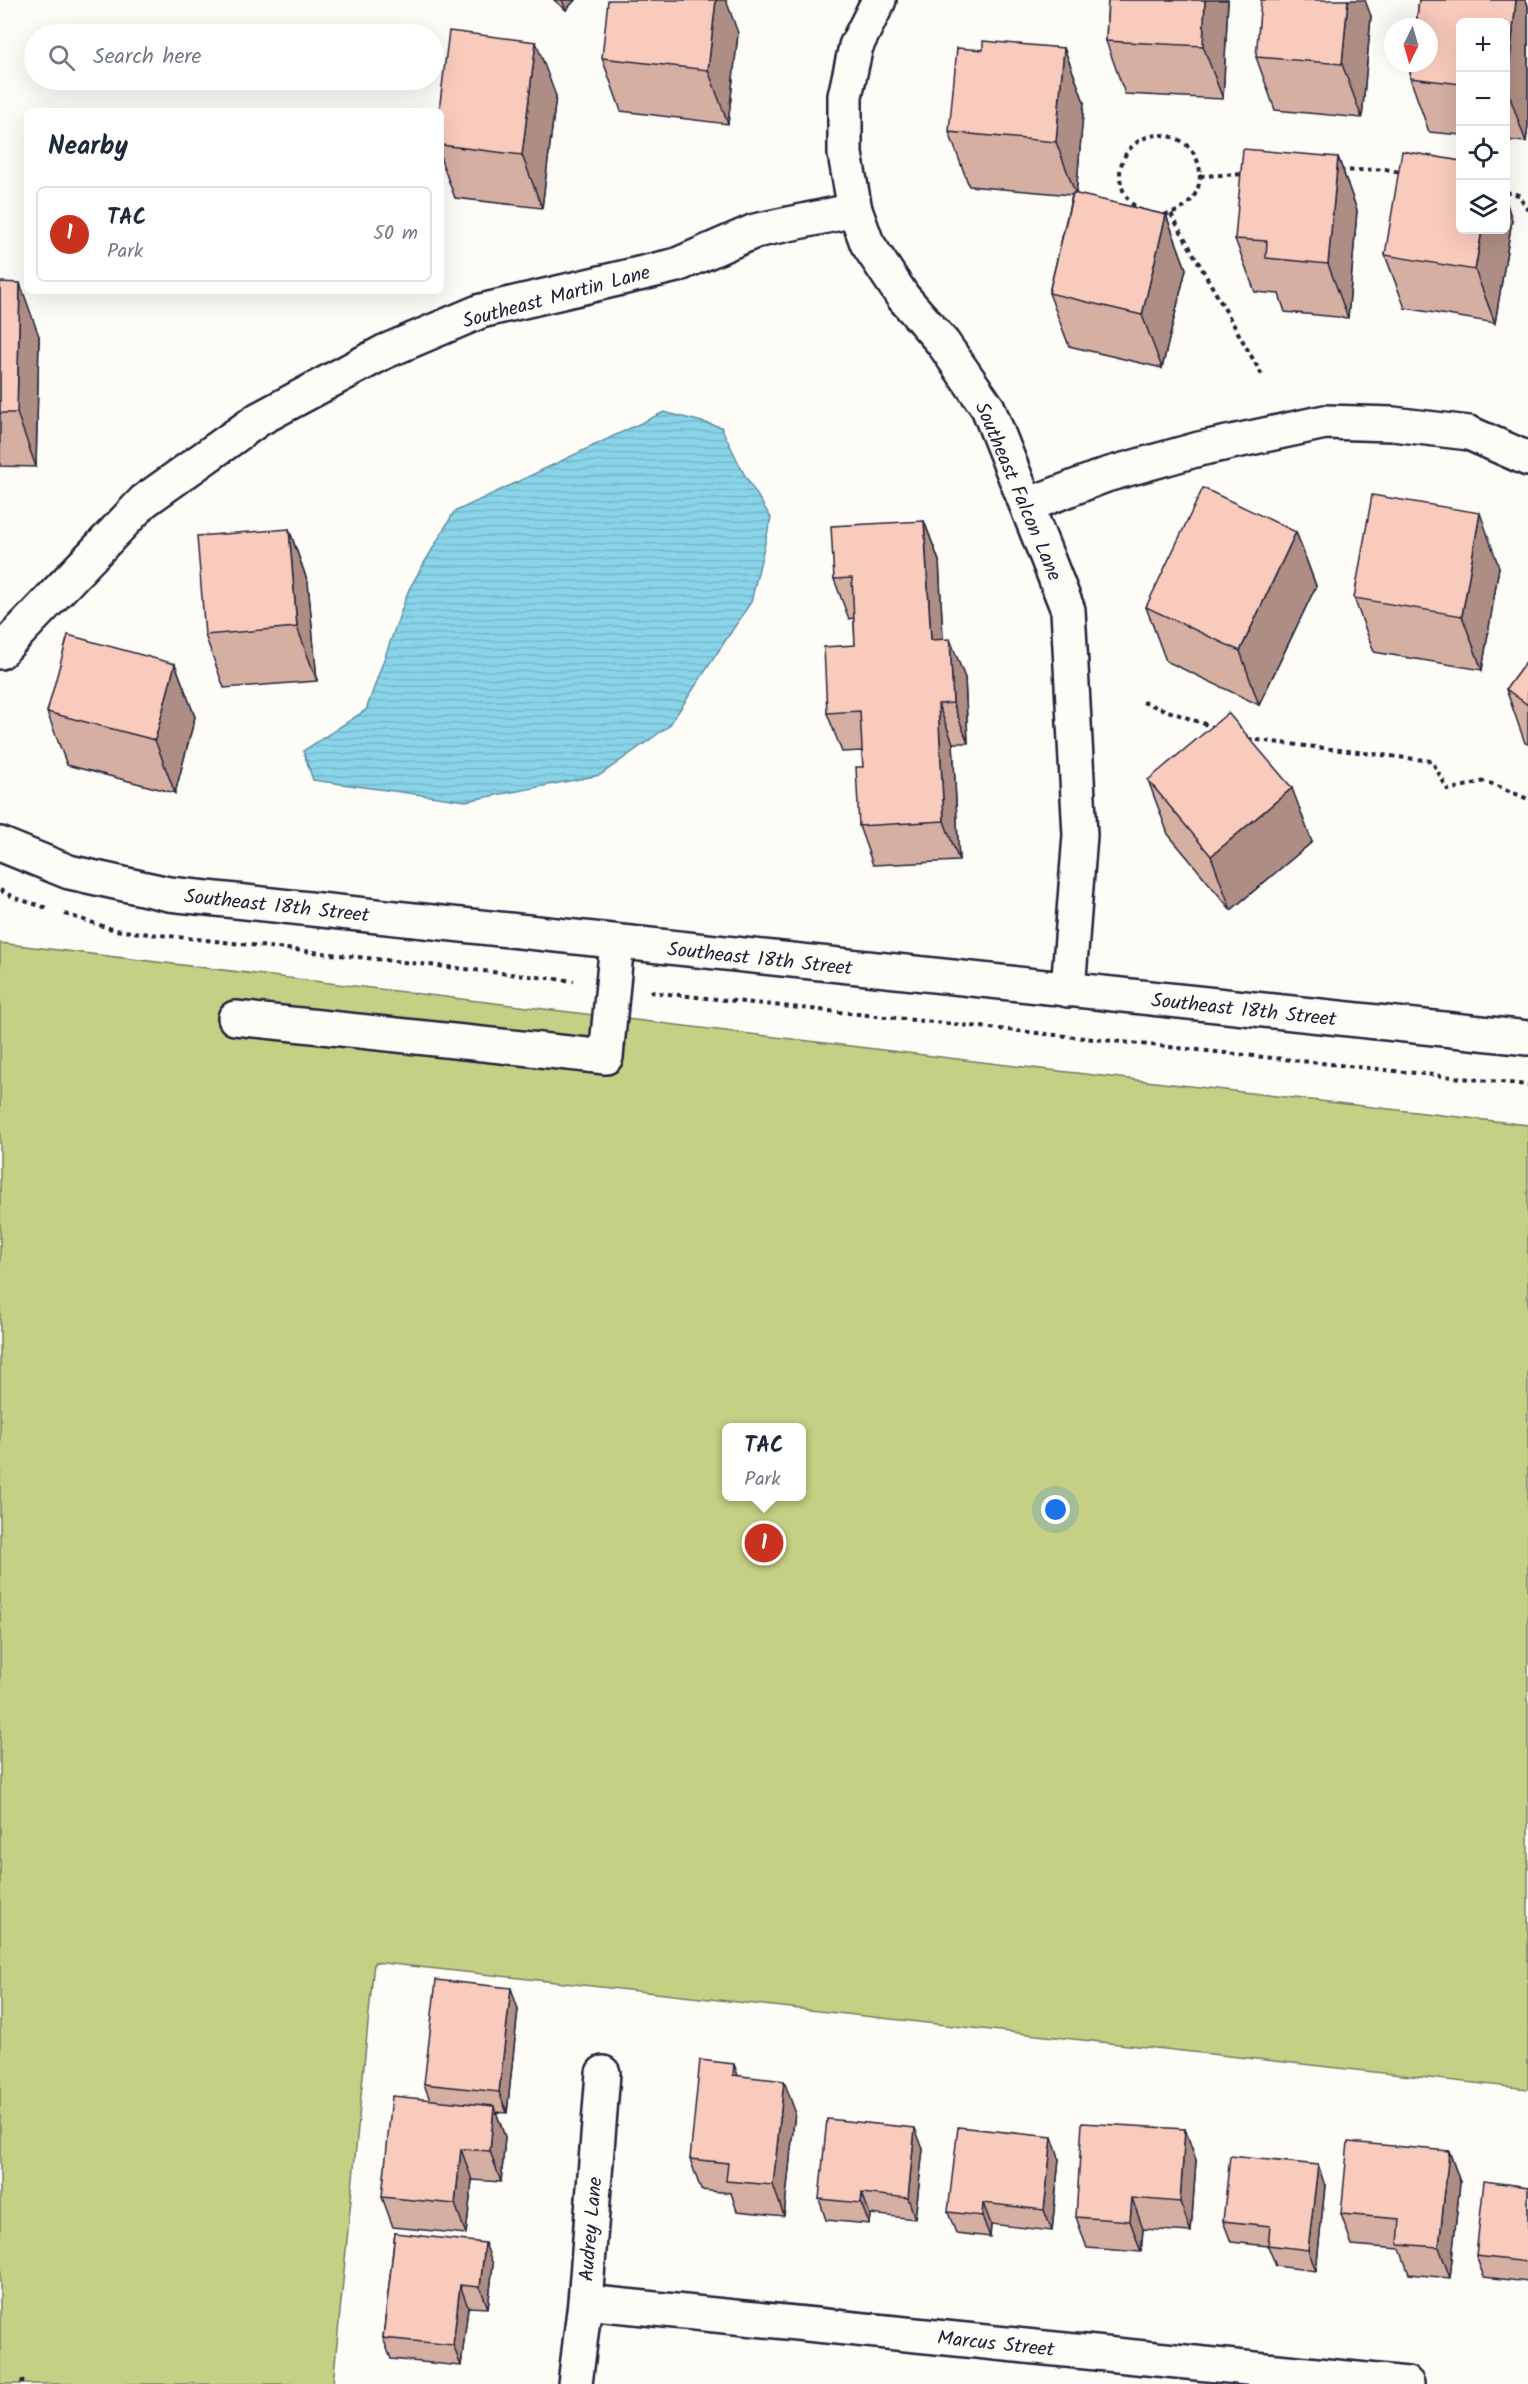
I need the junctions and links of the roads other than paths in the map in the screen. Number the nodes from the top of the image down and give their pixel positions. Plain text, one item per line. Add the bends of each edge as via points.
1 (879, 0) edge
2 (855, 210) junction
3 (1528, 459) edge
4 (1028, 505) junction
5 (0, 652) edge
6 (0, 844) edge
7 (617, 942) junction
8 (1068, 990) junction
9 (235, 1017) dead end
10 (1528, 1038) edge
11 (603, 2073) dead end
12 (585, 2302) junction
13 (575, 2384) edge
14 (1407, 2384) edge

1 - 2 street, Southeast Falcon Lane via 856,46 845,96 845,154
2 - 4 street, Southeast Falcon Lane via 867,243 903,297 943,342 988,408
2 - 5 street, Southeast Martin Lane via 755,231 677,265 481,311 384,352 259,419 144,501
3 - 4 street via 1469,433 1393,424 1325,422 1199,449 1118,472
4 - 8 street, Southeast Falcon Lane via 1068,610 1080,835
6 - 7 street, Southeast 18th Street via 69,872 169,894
7 - 8 street, Southeast 18th Street
7 - 9 street via 606,1057
8 - 10 street, Southeast 18th Street
11 - 12 street, Audrey Lane
12 - 13 street, Audrey Lane
12 - 14 street, Marcus Street

